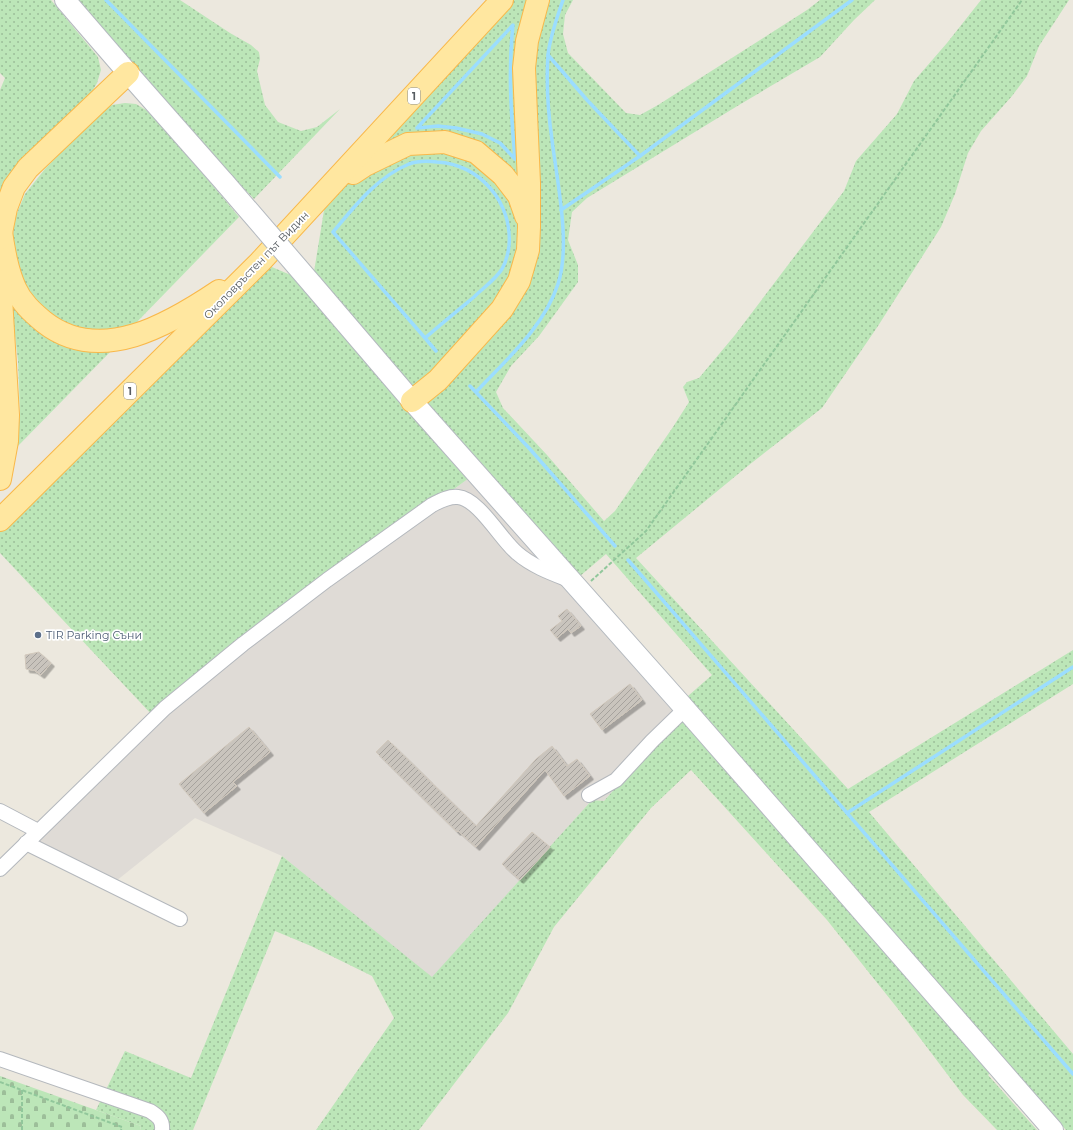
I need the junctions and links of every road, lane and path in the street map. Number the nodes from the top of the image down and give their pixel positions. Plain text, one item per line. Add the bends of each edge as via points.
1 (65, 0) edge
2 (502, 0) edge
3 (538, 0) edge
4 (1022, 0) edge
5 (128, 74) junction
6 (326, 192) junction
7 (530, 226) junction
8 (0, 235) edge
9 (260, 262) junction
10 (0, 281) edge
11 (412, 401) junction
12 (0, 479) edge
13 (0, 520) edge
14 (577, 586) junction
15 (685, 709) junction
16 (589, 795) dead end
17 (0, 811) edge
18 (38, 831) junction
19 (26, 843) junction
20 (0, 868) edge
21 (180, 920) dead end
22 (0, 1059) edge
23 (0, 1082) edge
24 (22, 1090) junction
25 (22, 1130) edge
26 (121, 1130) edge
27 (162, 1130) edge
28 (1053, 1130) edge

1 - 5 main road
2 - 6 main road, Околовръстен път Видин / 1
3 - 7 main road via 527,41 524,68
4 - 14 path via 646,531
5 - 8 main road via 28,168 14,187
5 - 11 main road, bridge
6 - 7 main road via 365,165 408,144 445,142 476,152 503,175 519,196
6 - 9 main road, Околовръстен път Видин / 1
7 - 11 main road via 528,250 518,281 502,309 438,380
8 - 9 main road via 16,289 30,310 51,327 70,336 93,341 135,336 156,327 177,317
9 - 13 main road, Околовръстен път Видин / 1
10 - 12 main road via 8,415 7,441
11 - 14 main road
14 - 15 main road
14 - 18 street via 528,562 516,553 481,511 468,500 458,497 445,498 327,580 177,698
15 - 16 street via 616,780
15 - 28 main road
17 - 18 street
18 - 19 street
19 - 20 street
19 - 21 street
22 - 27 street via 150,1111 160,1119
23 - 24 path
24 - 25 path
24 - 26 path via 122,1127

